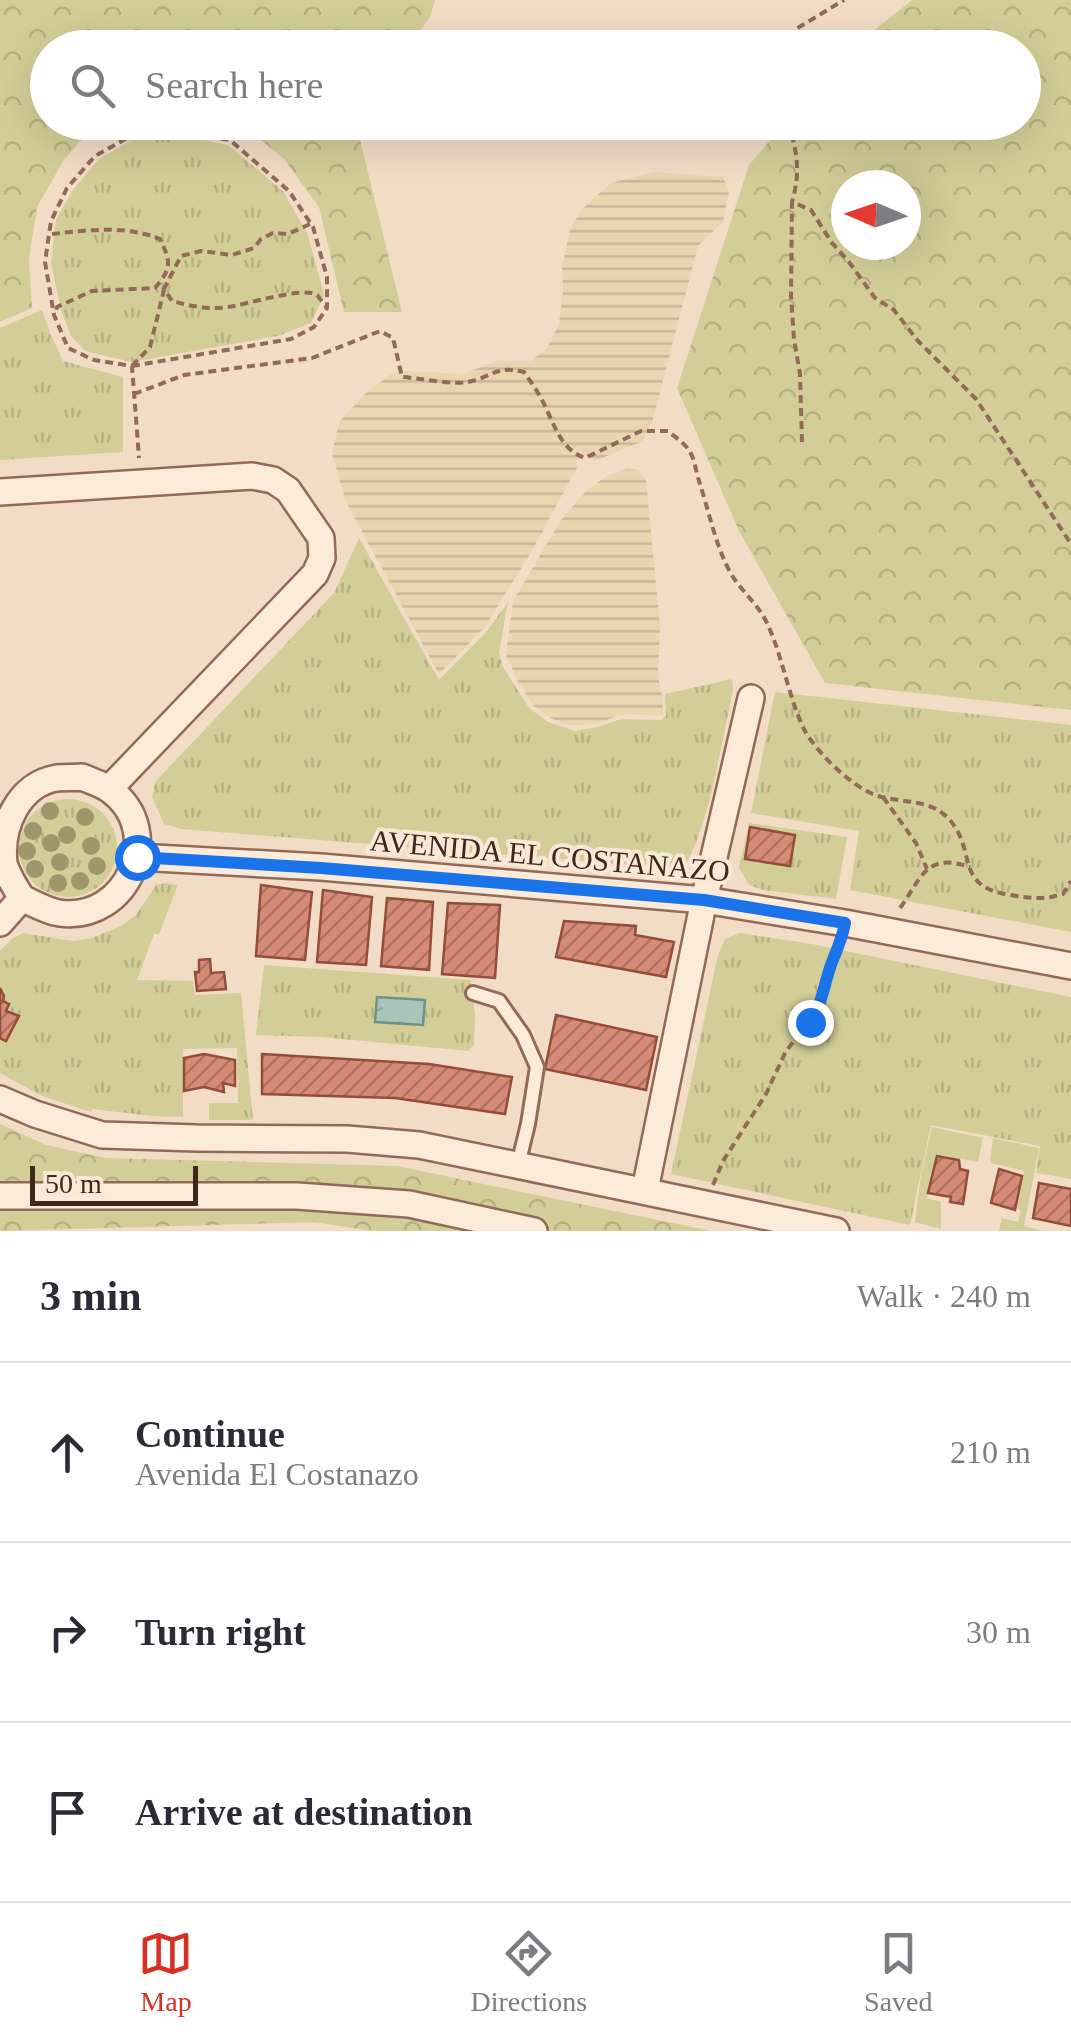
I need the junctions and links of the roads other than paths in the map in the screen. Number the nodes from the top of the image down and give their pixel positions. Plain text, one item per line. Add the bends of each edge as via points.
1 (0, 492) edge
2 (751, 698) dead end
3 (109, 789) junction
4 (1, 843) edge
5 (137, 857) junction
6 (22, 898) junction
7 (704, 900) junction
8 (0, 923) edge
9 (1071, 966) edge
10 (472, 993) dead end
11 (0, 1098) edge
12 (518, 1165) junction
13 (645, 1190) junction
14 (0, 1196) edge
15 (534, 1231) edge
16 (836, 1231) edge

1 - 3 street via 252,476 288,490 321,538 315,574
2 - 7 street
3 - 4 street via 82,778 55,778 30,789 11,809
3 - 5 street via 136,829
4 - 6 street
5 - 6 street via 109,902 86,912 58,913
5 - 7 street, AVENIDA EL COSTANAZO
6 - 8 street
7 - 9 street, AVENIDA EL COSTANAZO
7 - 13 street
10 - 12 lane via 499,1000 537,1067
11 - 12 street via 102,1135 347,1139
12 - 13 street
13 - 16 street
14 - 15 street via 298,1196 409,1204

